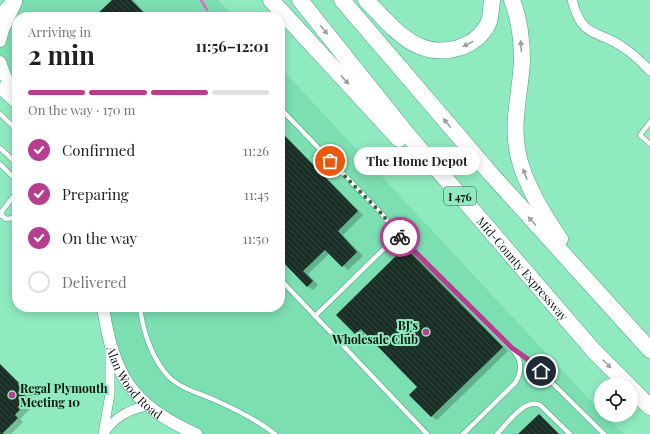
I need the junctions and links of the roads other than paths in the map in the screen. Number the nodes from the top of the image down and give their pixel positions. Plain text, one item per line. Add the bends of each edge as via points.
1 (16, 0) edge
2 (271, 0) edge
3 (300, 0) edge
4 (342, 0) edge
5 (366, 0) edge
6 (492, 0) edge
7 (512, 0) edge
8 (572, 0) edge
9 (282, 12) edge
10 (285, 15) edge
11 (0, 16) edge
12 (0, 41) edge
13 (0, 62) edge
14 (650, 71) edge
15 (12, 86) edge
16 (0, 89) edge
17 (12, 98) edge
18 (285, 113) edge
19 (0, 114) edge
20 (650, 122) edge
21 (12, 125) edge
22 (650, 144) edge
23 (0, 148) edge
24 (12, 159) edge
25 (0, 164) edge
26 (12, 176) edge
27 (12, 198) edge
28 (1, 215) edge
29 (12, 218) edge
30 (398, 235) junction
31 (285, 284) edge
32 (104, 312) edge
33 (141, 312) edge
34 (315, 316) junction
35 (624, 323) junction
36 (108, 335) junction
37 (512, 348) junction
38 (593, 350) junction
39 (650, 350) edge
40 (621, 378) edge
41 (638, 395) edge
42 (146, 406) junction
43 (650, 406) edge
44 (103, 434) edge
45 (196, 434) edge
46 (275, 434) edge
47 (427, 434) edge
48 (463, 434) edge
49 (497, 434) edge
50 (570, 434) edge
51 (604, 434) edge

1 - 11 main road
1 - 12 street
2 -> 9 highway
3 -> 38 highway, Mid-County Expressway / I 476 via 407,134
35 -> 4 highway via 491,174
6 -> 5 highway via 488,24 473,42 457,50 435,51 418,45 398,31
35 -> 7 highway via 546,219 526,178 517,149 516,114 522,60 520,32
8 - 14 street via 588,30 610,38
10 -> 38 highway
13 - 15 street
16 - 17 street
18 - 30 lane via 381,213
19 - 21 lane
20 - 22 lane via 640,135
23 - 24 lane
25 - 26 lane
27 - 28 lane
28 - 29 lane
30 - 34 lane
30 - 37 lane
31 - 34 lane
32 - 36 street, Alan Wood Road
33 - 46 lane via 149,346 160,366 170,377 184,387 250,416
34 - 47 lane
35 - 39 highway
36 - 42 street, Alan Wood Road via 119,369
36 - 44 street via 110,378
37 - 48 lane via 520,360 521,368 517,380
37 - 51 lane via 530,361
38 -> 40 highway, Mid-County Expressway / I 476
41 - 43 highway
42 - 44 street via 120,415
42 - 45 street, Alan Wood Road
49 - 50 lane via 526,405 532,404 540,406

